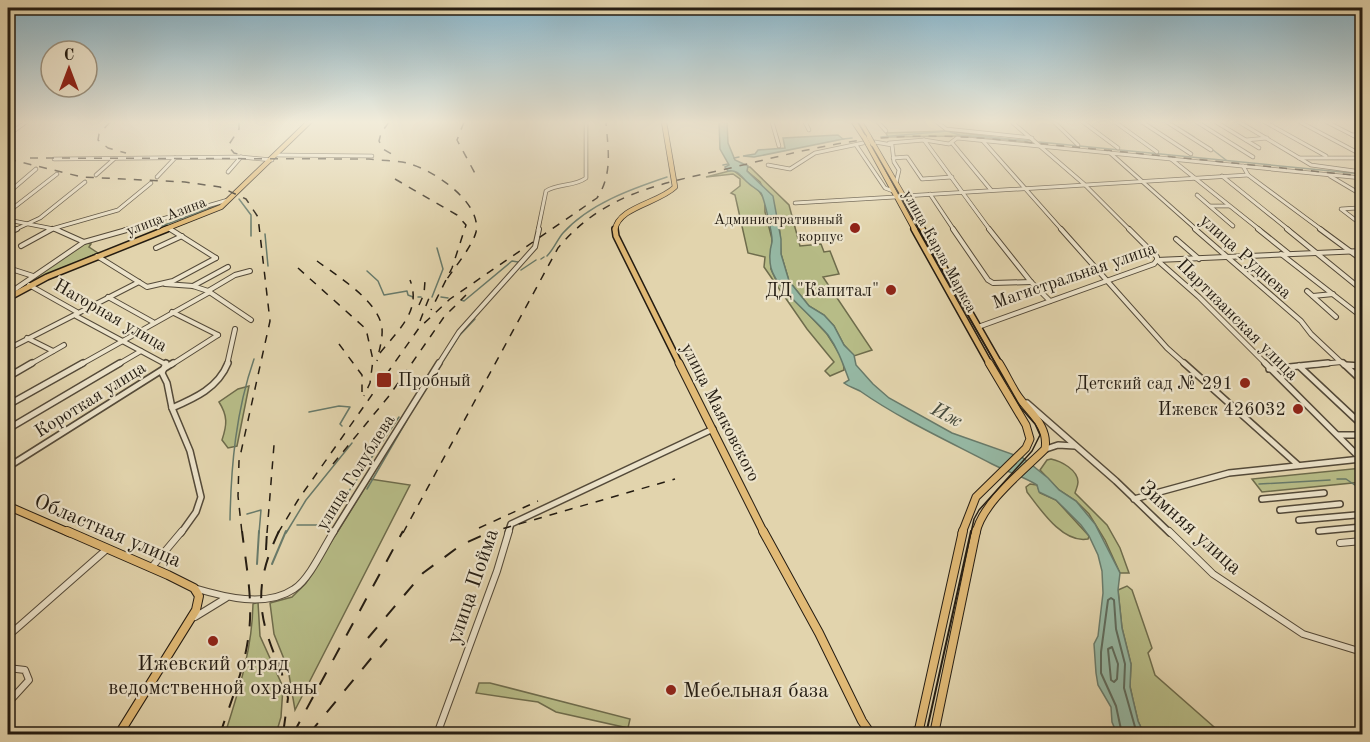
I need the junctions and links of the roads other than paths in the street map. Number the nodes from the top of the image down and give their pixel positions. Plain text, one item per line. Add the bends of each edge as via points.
1 (241, 157) junction
2 (274, 157) junction
3 (311, 157) edge
4 (585, 157) edge
5 (670, 157) edge
6 (809, 157) edge
7 (866, 157) edge
8 (876, 157) edge
9 (879, 157) edge
10 (937, 157) edge
11 (963, 157) edge
12 (995, 157) edge
13 (1055, 157) edge
14 (1114, 157) edge
15 (1151, 157) edge
16 (1318, 157) edge
17 (115, 158) junction
18 (175, 158) junction
19 (893, 158) joint
20 (1299, 158) joint
21 (54, 159) dead end
22 (1172, 159) junction
23 (768, 165) dead end
24 (1243, 166) junction
25 (887, 169) junction
26 (36, 170) dead end
27 (899, 171) junction
28 (228, 172) dead end
29 (1362, 172) edge
30 (57, 174) dead end
31 (1328, 174) junction
32 (96, 175) dead end
33 (1248, 175) junction
34 (1222, 176) junction
35 (157, 177) dead end
36 (952, 177) junction
37 (1194, 177) junction
38 (1362, 178) edge
39 (1140, 181) junction
40 (85, 182) dead end
41 (152, 183) dead end
42 (896, 183) junction
43 (1084, 184) junction
44 (1024, 188) junction
45 (991, 190) junction
46 (963, 192) junction
47 (8, 193) edge
48 (894, 194) junction
49 (930, 194) junction
50 (1197, 195) dead end
51 (1362, 195) edge
52 (904, 196) junction
53 (230, 199) junction
54 (795, 203) dead end
55 (1210, 206) junction
56 (1229, 206) junction
57 (8, 212) edge
58 (1362, 212) edge
59 (8, 220) edge
60 (28, 224) junction
61 (1362, 225) edge
62 (1233, 226) dead end
63 (169, 228) junction
64 (56, 230) junction
65 (8, 233) edge
66 (182, 236) junction
67 (1176, 239) dead end
68 (84, 242) junction
69 (21, 246) dead end
70 (156, 248) dead end
71 (1348, 251) junction
72 (1362, 251) edge
73 (1316, 252) junction
74 (1288, 253) junction
75 (1281, 254) junction
76 (96, 256) junction
77 (1228, 257) junction
78 (1199, 259) junction
79 (1157, 260) junction
80 (1362, 260) edge
81 (228, 267) dead end
82 (8, 268) edge
83 (250, 271) dead end
84 (36, 279) junction
85 (1106, 281) junction
86 (139, 282) junction
87 (1031, 282) junction
88 (165, 284) junction
89 (29, 285) junction
90 (193, 286) junction
91 (1362, 290) edge
92 (209, 291) junction
93 (1307, 291) dead end
94 (1333, 294) junction
95 (9, 296) edge
96 (1313, 296) junction
97 (108, 297) junction
98 (1050, 301) junction
99 (77, 312) junction
100 (172, 312) junction
101 (1336, 317) dead end
102 (1362, 317) edge
103 (251, 320) dead end
104 (153, 322) junction
105 (974, 328) junction
106 (235, 329) dead end
107 (27, 338) junction
108 (122, 340) junction
109 (64, 345) dead end
110 (8, 349) edge
111 (53, 351) junction
112 (141, 351) junction
113 (1343, 363) junction
114 (1299, 366) junction
115 (1362, 366) edge
116 (166, 367) junction
117 (1269, 369) junction
118 (8, 377) edge
119 (1362, 381) edge
120 (1017, 394) junction
121 (8, 405) edge
122 (172, 408) junction
123 (1362, 425) edge
124 (8, 429) edge
125 (713, 429) junction
126 (1338, 435) junction
127 (1362, 435) edge
128 (1075, 446) junction
129 (1045, 449) junction
130 (1362, 459) edge
131 (1298, 465) junction
132 (8, 467) edge
133 (1324, 493) dead end
134 (1134, 499) junction
135 (1262, 499) dead end
136 (1340, 504) dead end
137 (8, 506) edge
138 (1280, 510) dead end
139 (1356, 515) dead end
140 (1299, 520) dead end
141 (1362, 527) edge
142 (1319, 531) dead end
143 (1362, 541) edge
144 (1340, 543) dead end
145 (107, 549) junction
146 (151, 568) junction
147 (194, 588) junction
148 (226, 598) junction
149 (189, 622) junction
150 (8, 636) edge
151 (1362, 652) edge
152 (8, 668) edge
153 (8, 703) edge
154 (918, 732) edge
155 (869, 733) edge
156 (119, 735) edge
157 (437, 735) edge
158 (877, 735) edge
159 (908, 735) edge
160 (934, 735) edge

1 - 2 street
1 - 18 street
1 - 28 street
2 - 3 street
2 - 53 main road, улица Азина
4 - 148 street, улица Голублева via 584,181 546,191 535,247 459,332 306,576 295,589 273,598
5 - 125 main road, улица Маяковского via 675,187 665,196 625,213 615,232 678,366
6 - 23 street via 789,169
7 - 48 street via 885,188
8 - 48 main road, улица Карла Маркса
9 - 25 main road, улица Карла Маркса
10 - 36 street
11 - 45 street
12 - 44 street
13 - 43 street, Партизанская улица
14 - 39 street, улица Руднева
15 - 22 street
16 - 20 street
17 - 18 street
17 - 21 street
17 - 32 street
18 - 35 street
19 - 27 street
19 - 36 street via 907,157 922,178
20 - 29 street via 1311,165
22 - 24 street
22 - 37 street
24 - 31 street
24 - 33 street
25 - 27 street
25 - 42 main road, улица Карла Маркса
26 - 47 street
27 - 42 street
30 - 57 street
31 - 38 street
31 - 51 street
33 - 34 street
33 - 71 street
34 - 37 street
34 - 73 street
36 - 46 street
37 - 39 street
37 - 56 street
39 - 43 street
39 - 77 street, улица Руднева
40 - 60 street
41 - 64 street via 118,210
42 - 52 main road, улица Карла Маркса
43 - 44 street
43 - 79 street, Партизанская улица
44 - 45 street
44 - 85 street
45 - 46 street
46 - 49 street
46 - 87 street
48 - 52 main road
48 - 54 street
48 - 105 main road, улица Карла Маркса
49 - 52 street
49 - 87 street via 988,280
50 - 55 street
52 - 105 main road, улица Карла Маркса
53 - 63 main road, улица Азина via 212,211
53 - 68 street
55 - 56 street
55 - 62 street
56 - 74 street
58 - 61 street via 1357,208 1341,209
59 - 60 street
60 - 64 street
60 - 65 street
63 - 66 street
63 - 76 main road, улица Азина
64 - 68 street
64 - 69 street via 48,230
66 - 70 street
66 - 88 street via 216,258
67 - 78 street
68 - 84 street via 42,270
71 - 72 street, Магистральная улица
71 - 73 street, Магистральная улица
71 - 80 street
73 - 74 street, Магистральная улица
73 - 91 street
74 - 75 street, Магистральная улица
75 - 77 street, Магистральная улица
75 - 94 street
76 - 84 main road, улица Азина
76 - 86 street
77 - 78 street, Магистральная улица
77 - 113 street, улица Руднева
78 - 79 street, Магистральная улица
79 - 85 street, Магистральная улица
79 - 117 street, Партизанская улица
81 - 90 street
82 - 84 street
83 - 92 street
84 - 89 main road, улица Азина
84 - 95 street
85 - 98 street, Магистральная улица
85 - 131 street via 1186,367
86 - 88 street via 152,288
86 - 97 street
87 - 98 street
88 - 90 street
89 - 95 main road, улица Азина
89 - 99 street, Нагорная улица
90 - 92 street
92 - 100 street
92 - 103 street
93 - 96 street
94 - 96 street
94 - 102 street
96 - 101 street
97 - 99 street
97 - 104 street
98 - 105 street, Магистральная улица
99 - 107 street
99 - 108 street, Нагорная улица via 76,316
100 - 104 street
100 - 116 street, Короткая улица via 218,335
104 - 108 street
105 - 120 main road, Магистральная улица
105 - 154 main road via 1030,439 1026,448 975,497 965,521
106 - 122 street via 232,355 222,376 196,398
107 - 110 street
107 - 111 street
108 - 112 street, Нагорная улица
108 - 121 street
109 - 111 street
111 - 118 street
112 - 116 street, Нагорная улица
112 - 124 street
113 - 114 street
113 - 115 street
113 - 119 street, улица Руднева
114 - 117 street
114 - 123 street
116 - 122 street, Нагорная улица via 162,373
116 - 132 street, Короткая улица
117 - 126 street, Партизанская улица
120 - 128 street, Зимняя улица
120 - 129 main road, Магистральная улица via 1046,435
122 - 146 street, Нагорная улица via 190,451 201,497 186,527
125 - 155 main road, улица Маяковского
125 - 157 street, улица Пойма via 510,524 497,571
126 - 127 street
126 - 130 street, Партизанская улица
128 - 129 street
128 - 134 street, Зимняя улица
129 - 160 main road via 988,507 978,523
130 - 131 street
131 - 134 street via 1229,473
133 - 135 street
134 - 151 street, Зимняя улица via 1213,574 1309,637
136 - 138 street
137 - 145 main road, Областная улица
139 - 140 street
141 - 142 street
143 - 144 street
145 - 146 main road, Областная улица
145 - 150 street
146 - 147 main road, Областная улица
147 - 148 street
147 - 149 main road via 199,602
148 - 149 street
149 - 156 main road
152 - 153 street via 25,670 29,680
154 - 159 main road
155 - 158 main road

